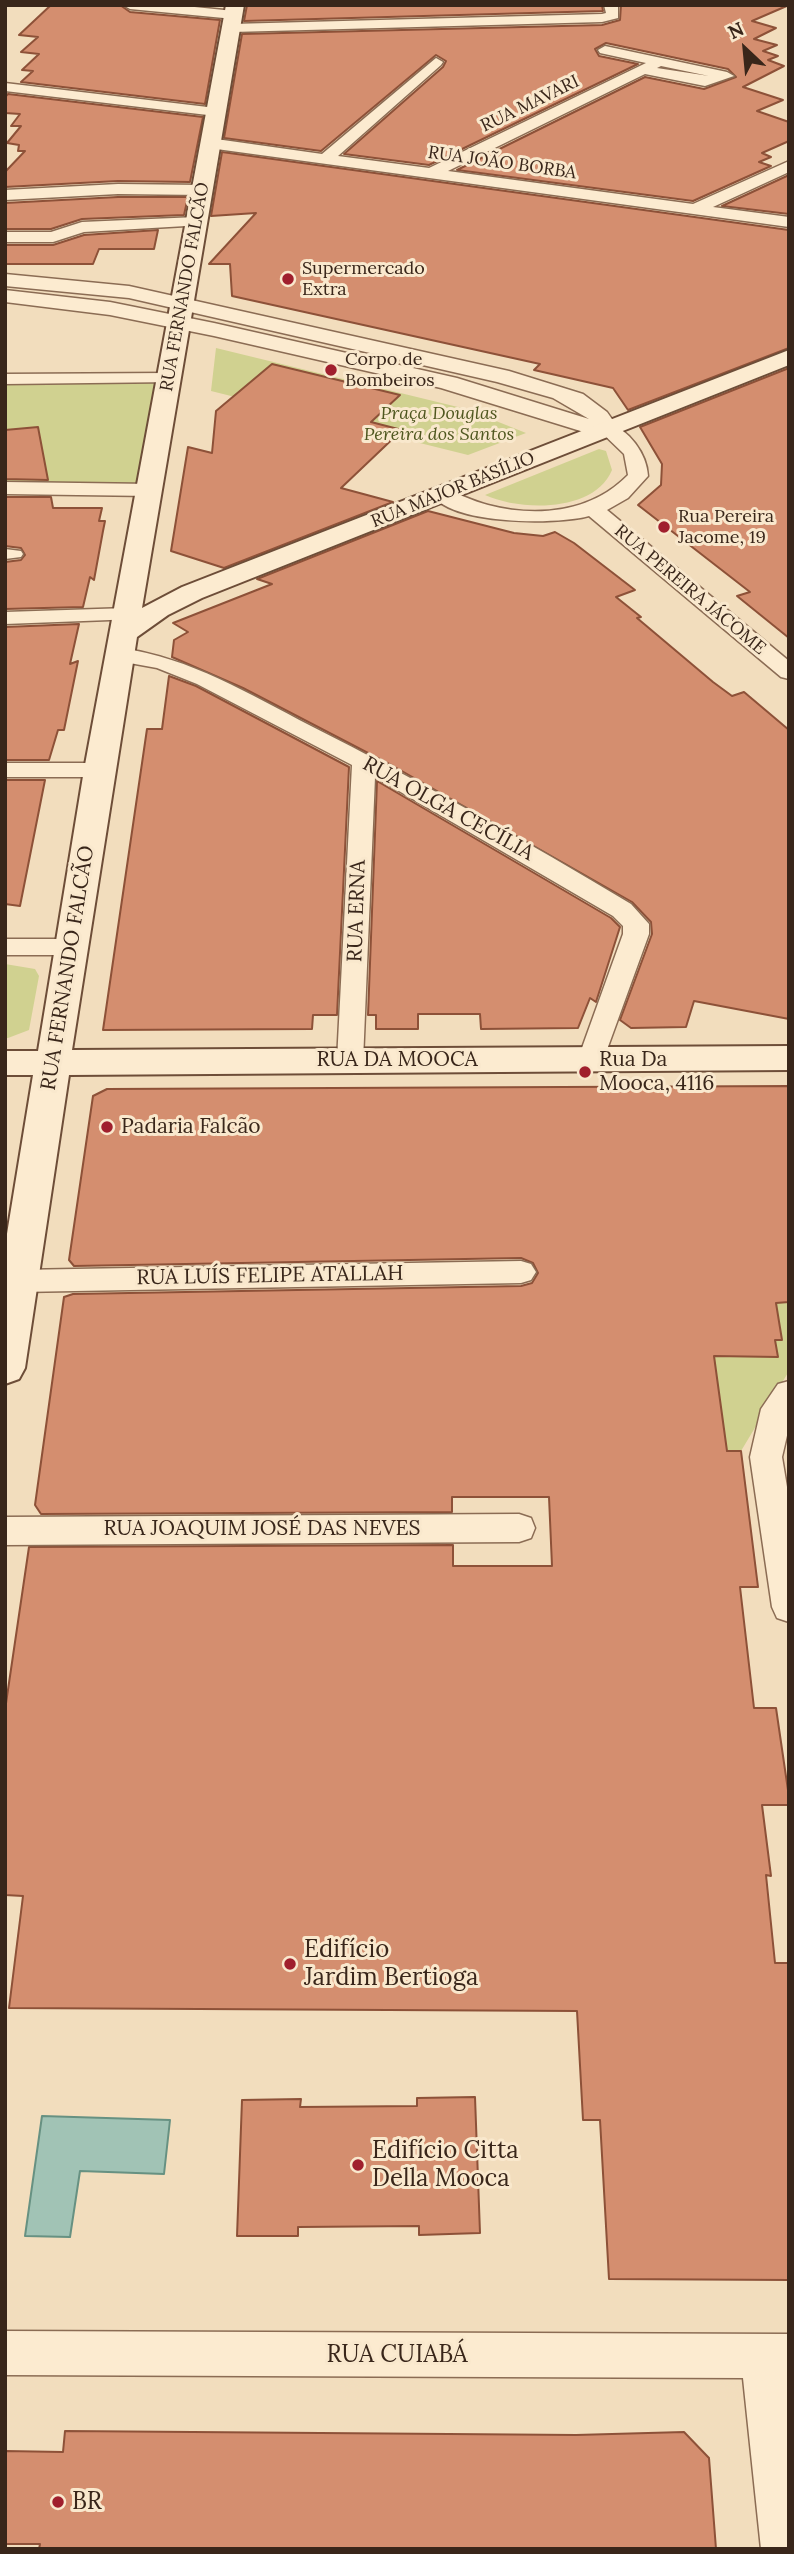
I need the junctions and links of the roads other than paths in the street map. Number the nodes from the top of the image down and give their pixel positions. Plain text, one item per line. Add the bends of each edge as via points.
1 (130, 5) edge
2 (463, 5) edge
3 (612, 8) edge
4 (234, 16) edge
5 (464, 23) junction
6 (605, 50) dead end
7 (661, 61) junction
8 (436, 62) dead end
9 (644, 70) junction
10 (5, 87) edge
11 (216, 112) junction
12 (209, 143) junction
13 (325, 159) junction
14 (789, 166) edge
15 (431, 173) junction
16 (18, 177) dead end
17 (118, 188) junction
18 (203, 190) junction
19 (5, 195) edge
20 (695, 209) junction
21 (197, 222) junction
22 (789, 222) edge
23 (5, 236) edge
24 (5, 280) edge
25 (5, 296) edge
26 (181, 312) junction
27 (789, 357) edge
28 (5, 379) edge
29 (169, 379) junction
30 (607, 429) junction
31 (5, 488) edge
32 (151, 490) junction
33 (442, 495) junction
34 (592, 509) junction
35 (137, 569) junction
36 (219, 583) junction
37 (5, 618) edge
38 (125, 634) junction
39 (789, 671) edge
40 (363, 761) junction
41 (5, 770) edge
42 (99, 770) junction
43 (5, 947) edge
44 (71, 947) junction
45 (789, 1058) edge
46 (591, 1059) junction
47 (351, 1060) junction
48 (54, 1062) junction
49 (5, 1063) edge
50 (522, 1272) dead end
51 (19, 1281) junction
52 (5, 1368) edge
53 (789, 1393) edge
54 (519, 1528) dead end
55 (5, 1531) edge
56 (789, 1606) edge
57 (5, 2353) edge
58 (776, 2356) edge
59 (783, 2549) edge

1 - 4 street
2 - 5 street
3 - 5 street via 610,17 601,18
4 - 5 street
4 - 11 main road, RUA FERNANDO FALCÃO
6 - 7 street
7 - 9 street, RUA MAVARI
7 - 9 street via 727,76 705,82
8 - 13 street
9 - 15 street, RUA MAVARI
10 - 11 street
11 - 12 main road, RUA FERNANDO FALCÃO
12 - 13 street, RUA JOÃO BORBA
12 - 18 main road, RUA FERNANDO FALCÃO
13 - 15 street, RUA JOÃO BORBA
14 - 20 street
15 - 20 street, RUA JOÃO BORBA
16 - 17 street
17 - 18 street
17 - 19 street
18 - 21 main road, RUA FERNANDO FALCÃO
20 - 22 street, RUA JOÃO BORBA
21 - 23 street
21 - 26 main road, RUA FERNANDO FALCÃO
24 - 26 street via 79,285
25 - 26 street
26 - 29 main road, RUA FERNANDO FALCÃO
26 - 30 street via 362,353 561,422
27 - 30 main road, RUA MAJOR BASÍLIO
28 - 29 street
29 - 32 main road, RUA FERNANDO FALCÃO
30 - 33 main road, RUA MAJOR BASÍLIO
30 - 34 street via 636,456 638,476 625,492
31 - 32 street
32 - 35 main road, RUA FERNANDO FALCÃO
33 - 34 street via 476,510 506,515
33 - 36 main road, RUA MAJOR BASÍLIO
34 - 39 street, RUA PEREIRA JÁCOME
35 - 36 main road via 148,583 164,588
35 - 38 main road, RUA FERNANDO FALCÃO
36 - 38 main road, RUA MAJOR BASÍLIO via 163,603
37 - 38 street, RUA OLGA CECÍLIA
38 - 40 street, RUA OLGA CECÍLIA via 171,663
38 - 42 main road, RUA FERNANDO FALCÃO
40 - 46 street, RUA OLGA CECÍLIA via 516,845 622,910 636,924 634,944
40 - 47 street, RUA ERNA
41 - 42 street
42 - 44 main road, RUA FERNANDO FALCÃO
43 - 44 street
44 - 48 main road, RUA FERNANDO FALCÃO
45 - 46 main road, RUA DA MOOCA
46 - 47 main road, RUA DA MOOCA
47 - 48 main road, RUA DA MOOCA
48 - 49 main road, RUA DA MOOCA
48 - 51 main road, RUA FERNANDO FALCÃO
50 - 51 street, RUA LUÍS FELIPE ATALLAH
51 - 52 main road, RUA FERNANDO FALCÃO
53 - 56 street via 777,1409 766,1457
54 - 55 street, RUA JOAQUIM JOSÉ DAS NEVES
57 - 58 street, RUA CUIABÁ
58 - 59 street

